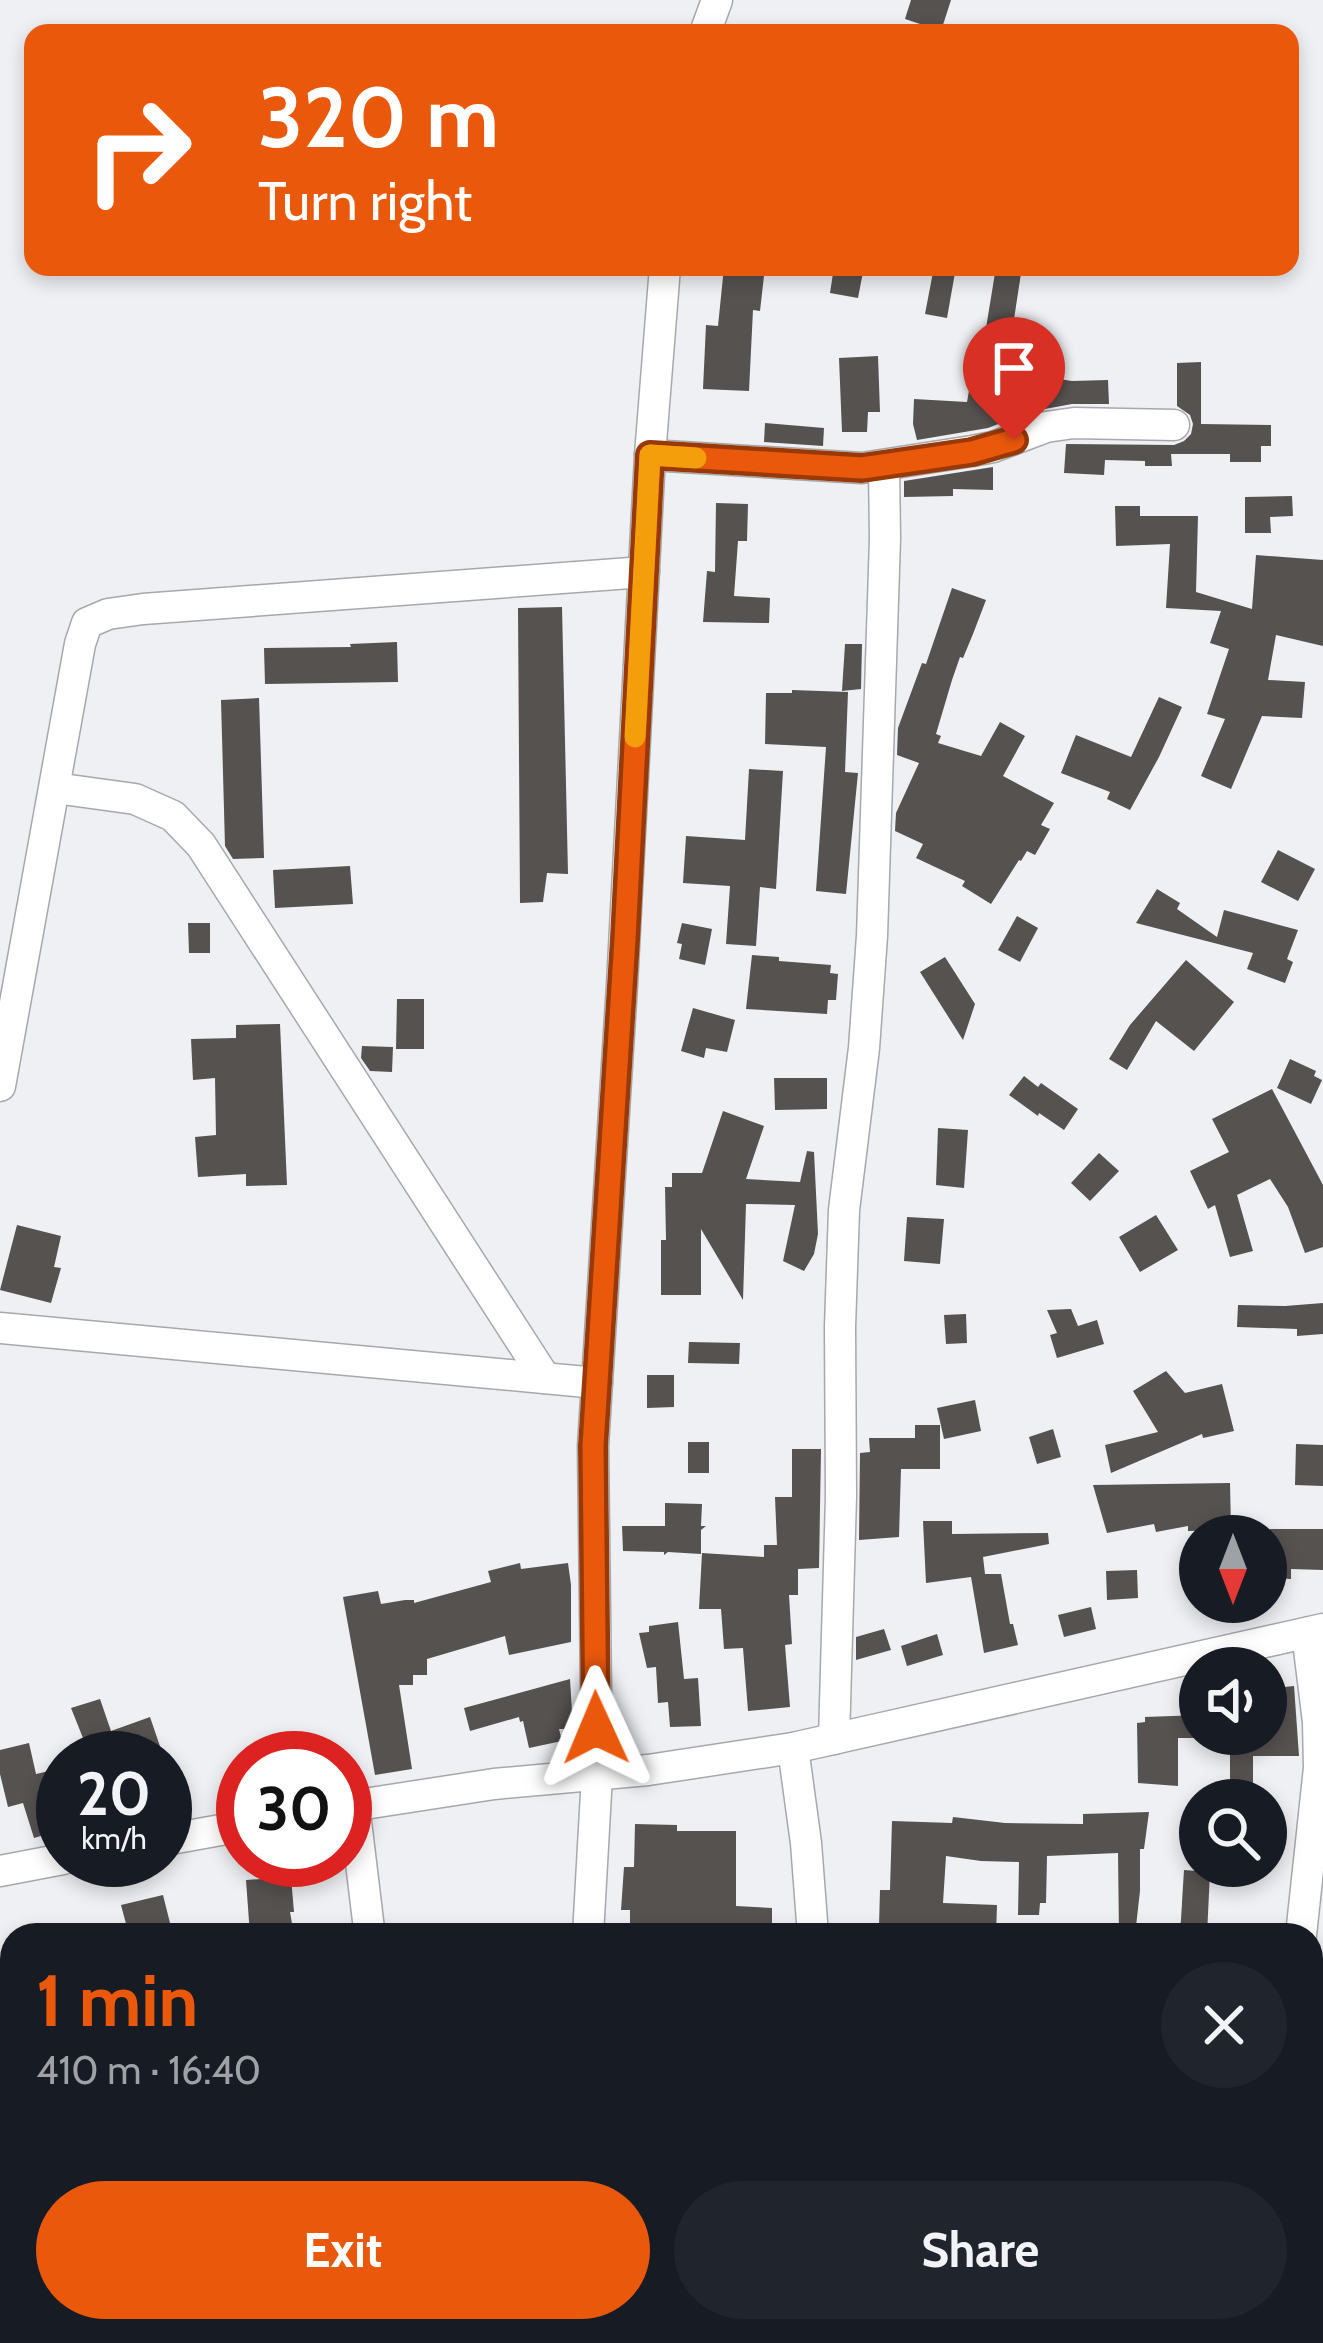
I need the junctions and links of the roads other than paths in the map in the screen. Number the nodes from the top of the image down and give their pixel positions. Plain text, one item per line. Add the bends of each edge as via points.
1 (686, 0) edge
2 (710, 19) edge
3 (664, 276) edge
4 (1174, 425) dead end
5 (650, 455) junction
6 (884, 466) junction
7 (644, 572) junction
8 (55, 788) junction
9 (0, 1086) edge
10 (0, 1328) edge
11 (545, 1378) junction
12 (597, 1383) junction
13 (1315, 1631) edge
14 (834, 1739) junction
15 (793, 1748) junction
16 (597, 1775) junction
17 (372, 1803) edge
18 (36, 1864) edge
19 (0, 1871) edge
20 (363, 1887) edge
21 (1314, 1900) edge
22 (368, 1923) edge
23 (588, 1923) edge
24 (812, 1923) edge

1 - 2 street
3 - 5 street
4 - 6 street via 1074,423
5 - 6 street
5 - 7 street
6 - 14 street via 872,936 844,1210
7 - 8 street via 108,614 87,623 80,644
7 - 12 street
8 - 9 street
8 - 11 street via 135,799 173,817 201,844
10 - 11 street
11 - 12 street
12 - 16 street
13 - 14 street
13 - 21 street
14 - 15 street
15 - 16 street
15 - 24 street
16 - 17 street
16 - 23 street
18 - 19 street
20 - 22 street

